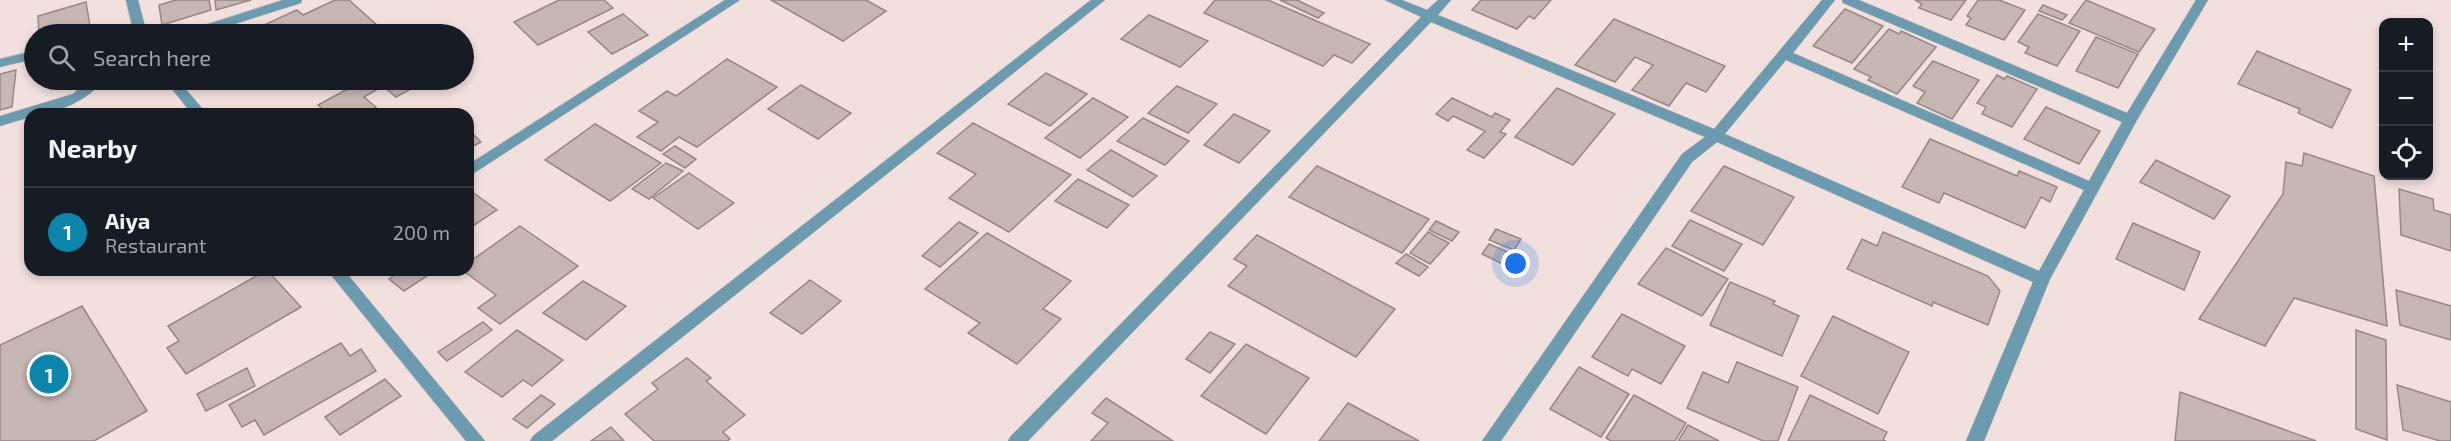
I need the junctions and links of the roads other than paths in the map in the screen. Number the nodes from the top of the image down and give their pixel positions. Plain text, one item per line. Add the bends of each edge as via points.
1 (132, 0) edge
2 (296, 0) edge
3 (734, 0) edge
4 (1099, 0) edge
5 (1392, 0) edge
6 (1444, 0) edge
7 (1829, 0) edge
8 (1848, 0) edge
9 (2202, 0) edge
10 (1429, 16) junction
11 (138, 24) edge
12 (222, 24) edge
13 (1784, 54) junction
14 (24, 57) edge
15 (0, 63) edge
16 (85, 90) edge
17 (180, 90) edge
18 (42, 108) edge
19 (195, 108) edge
20 (24, 114) edge
21 (2130, 120) junction
22 (0, 121) edge
23 (1716, 136) junction
24 (474, 168) edge
25 (2092, 188) junction
26 (340, 276) edge
27 (2042, 279) junction
28 (476, 441) edge
29 (539, 441) edge
30 (1017, 441) edge
31 (1491, 441) edge
32 (1975, 441) edge

1 - 11 street
2 - 12 street
3 - 24 street
4 - 29 street
5 - 10 street
6 - 10 street
7 - 13 street
8 - 21 street
9 - 21 street
10 - 23 street
10 - 30 street
13 - 23 street
13 - 25 street
14 - 15 street
16 - 18 street via 78,97
17 - 19 street
20 - 22 street
21 - 25 street
23 - 27 street
23 - 31 street via 1687,158
25 - 27 street
26 - 28 street
27 - 32 street

